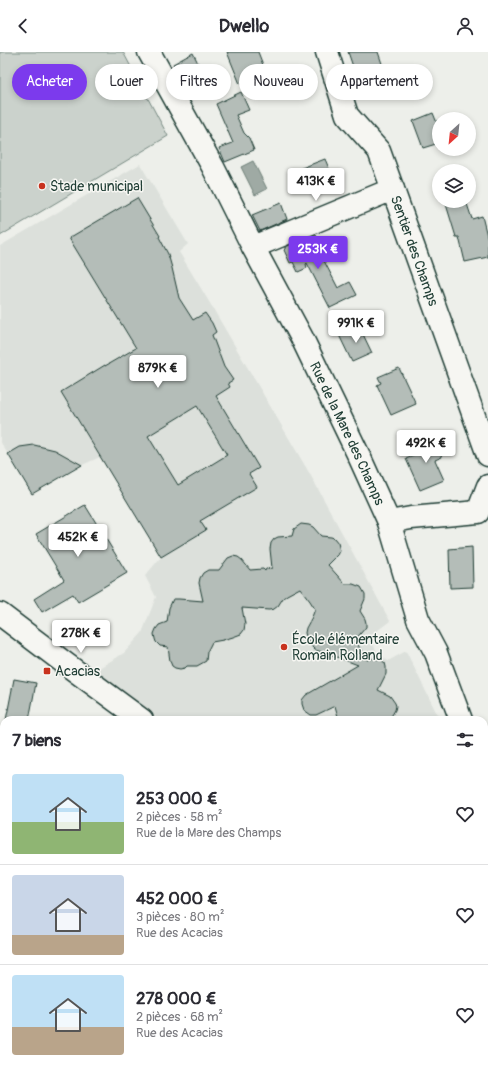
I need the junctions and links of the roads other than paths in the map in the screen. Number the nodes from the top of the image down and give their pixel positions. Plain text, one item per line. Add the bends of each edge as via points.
1 (149, 52) edge
2 (327, 52) edge
3 (393, 189) junction
4 (253, 247) junction
5 (488, 455) edge
6 (488, 486) edge
7 (389, 522) junction
8 (0, 614) edge
9 (137, 716) edge
10 (460, 716) edge

1 - 4 street, Rue de la Mare des Champs via 214,167
2 - 3 street via 347,115 379,151
3 - 4 street, Sentier des Champs
3 - 5 street, Sentier des Champs
4 - 7 street, Rue de la Mare des Champs via 302,338
6 - 7 street via 478,512
7 - 10 street, Rue de la Mare des Champs via 418,619 436,653
8 - 9 street

